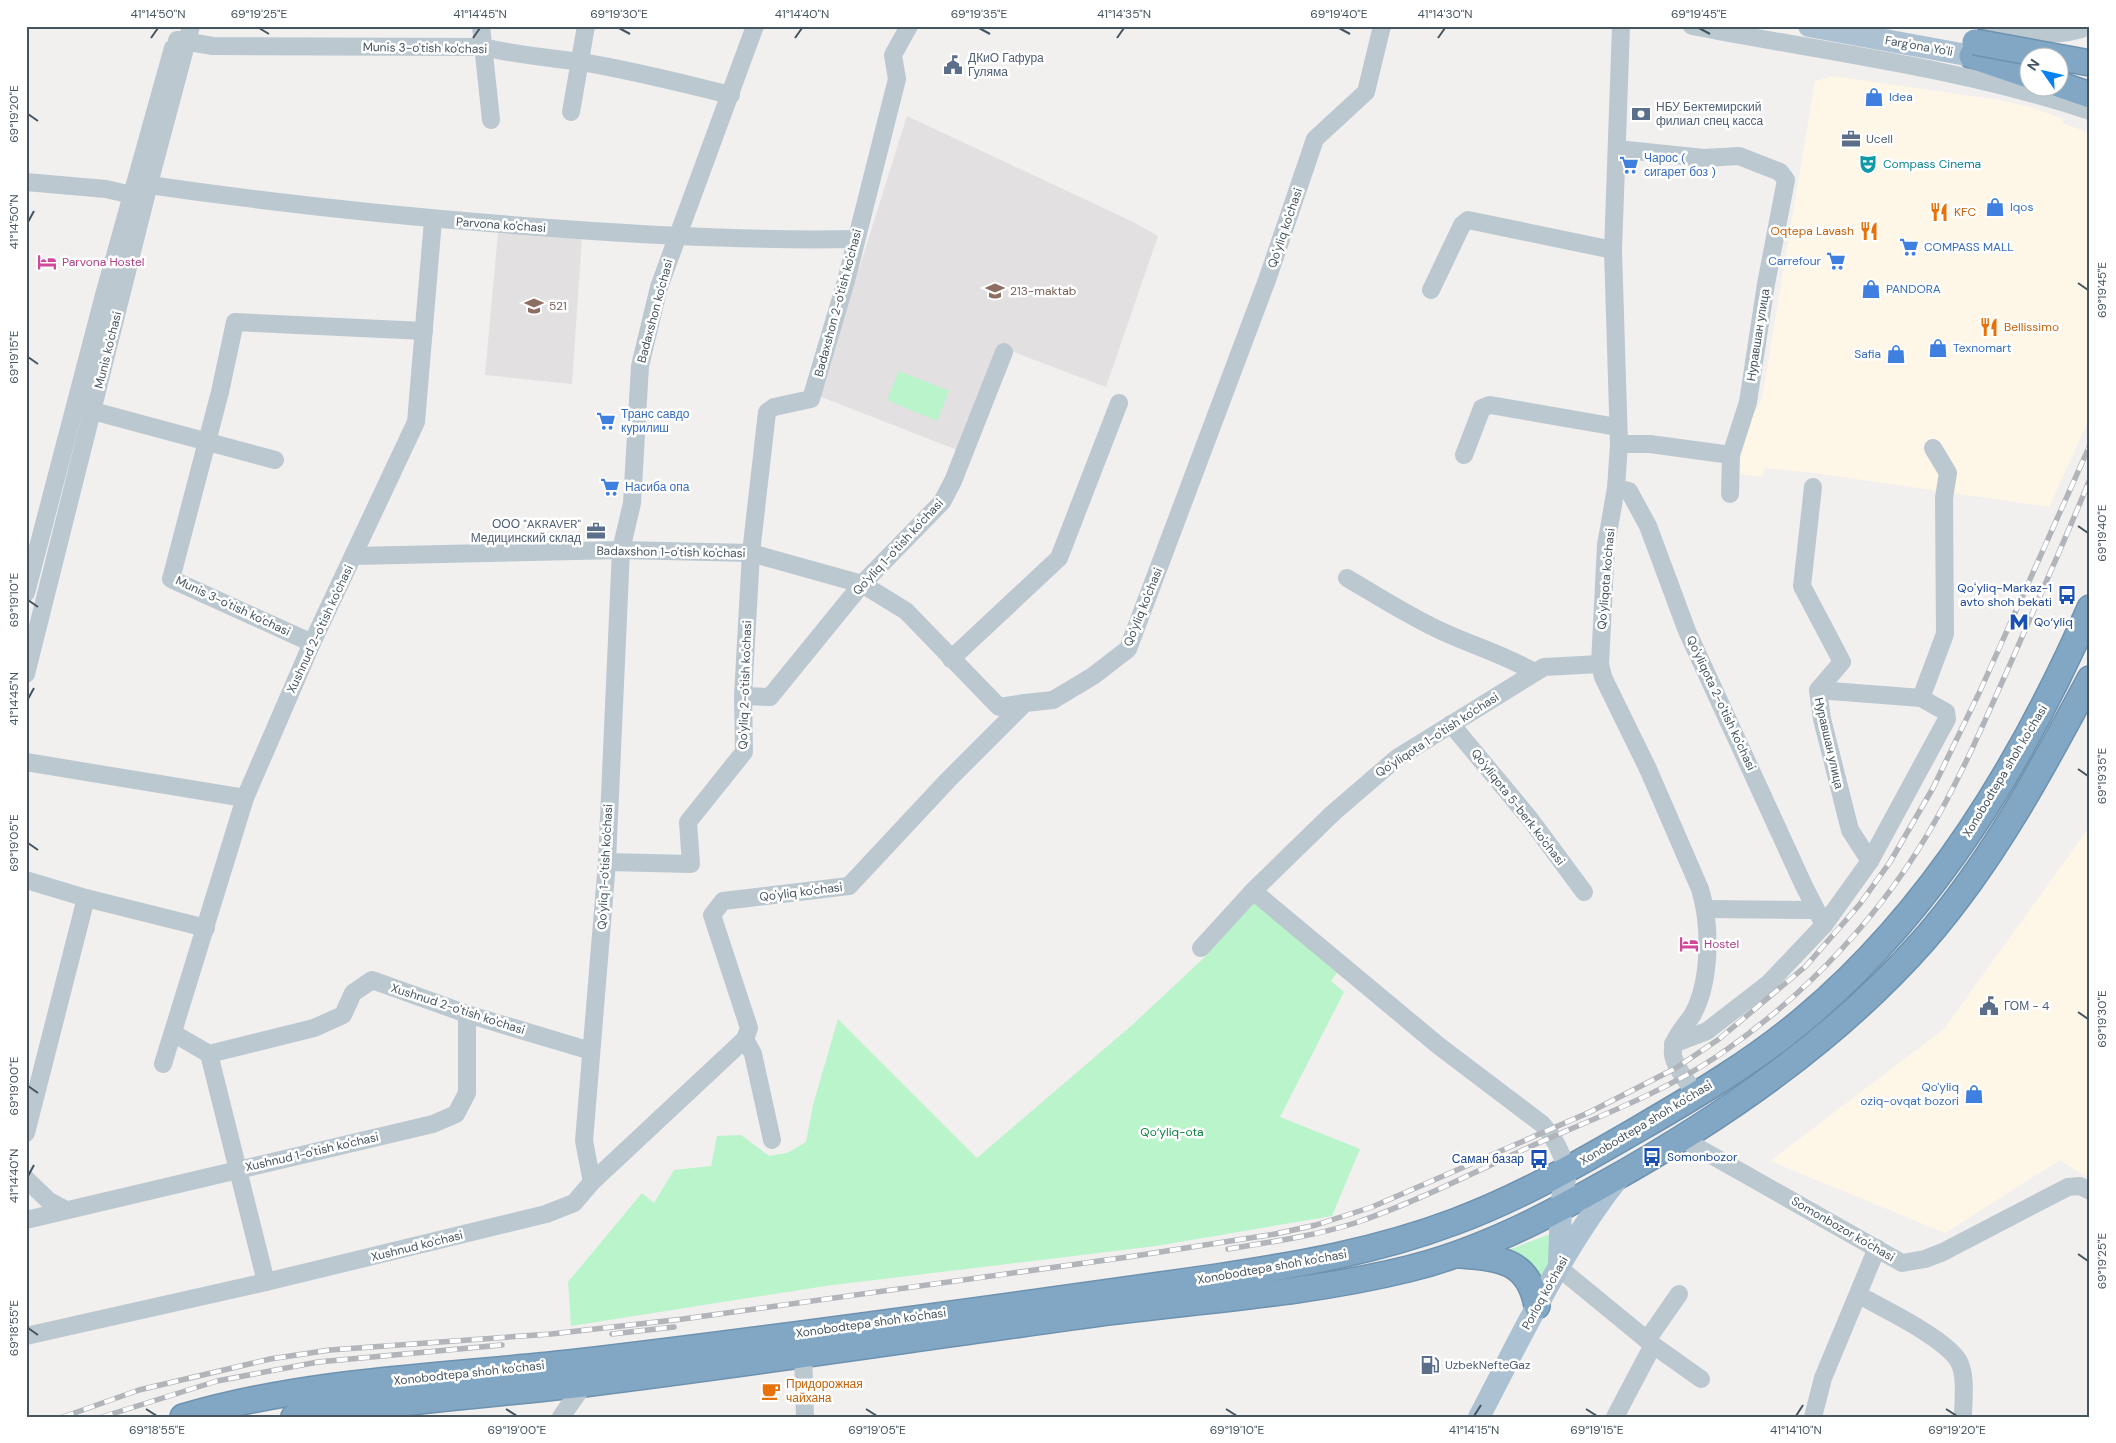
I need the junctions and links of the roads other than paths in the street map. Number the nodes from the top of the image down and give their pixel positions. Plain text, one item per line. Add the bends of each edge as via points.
1 (191, 26) edge
2 (481, 26) edge
3 (586, 26) edge
4 (755, 26) edge
5 (909, 26) edge
6 (1382, 26) edge
7 (1621, 26) edge
8 (1692, 26) edge
9 (1809, 26) edge
10 (1887, 26) edge
11 (2090, 26) edge
12 (2042, 34) junction
13 (180, 36) edge
14 (1977, 41) edge
15 (482, 46) junction
16 (2090, 46) edge
17 (2055, 48) edge
18 (2018, 61) edge
19 (580, 62) junction
20 (2090, 63) edge
21 (2018, 72) edge
22 (2068, 74) edge
23 (2090, 78) edge
24 (2018, 82) edge
25 (2068, 87) edge
26 (731, 95) junction
27 (2090, 95) edge
28 (2063, 98) edge
29 (2090, 111) edge
30 (571, 112) dead end
31 (491, 120) dead end
32 (1617, 149) junction
33 (26, 182) edge
34 (148, 186) junction
35 (132, 195) junction
36 (433, 220) junction
37 (676, 237) junction
38 (855, 239) junction
39 (1613, 250) junction
40 (1431, 290) dead end
41 (424, 331) junction
42 (1004, 352) dead end
43 (1119, 403) dead end
44 (93, 411) junction
45 (1618, 436) junction
46 (207, 442) junction
47 (1933, 448) dead end
48 (62, 453) junction
49 (1464, 455) dead end
50 (1731, 455) junction
51 (81, 457) junction
52 (275, 460) dead end
53 (1812, 487) dead end
54 (1616, 488) junction
55 (1730, 494) dead end
56 (621, 550) junction
57 (752, 553) junction
58 (354, 556) junction
59 (1347, 578) dead end
60 (862, 584) junction
61 (26, 593) edge
62 (2090, 608) edge
63 (35, 610) edge
64 (2090, 626) edge
65 (312, 643) junction
66 (951, 659) junction
67 (1600, 664) junction
68 (1534, 672) junction
69 (26, 674) edge
70 (2090, 679) edge
71 (2053, 689) junction
72 (1818, 690) junction
73 (744, 696) junction
74 (1922, 698) junction
75 (1025, 703) junction
76 (1451, 724) junction
77 (26, 762) edge
78 (245, 798) junction
79 (1870, 861) junction
80 (607, 862) junction
81 (26, 880) edge
82 (1253, 891) junction
83 (1584, 892) dead end
84 (86, 898) junction
85 (1706, 908) junction
86 (1819, 917) junction
87 (206, 928) junction
88 (1201, 948) dead end
89 (467, 1014) junction
90 (173, 1032) junction
91 (1673, 1044) junction
92 (749, 1045) junction
93 (592, 1051) junction
94 (209, 1054) junction
95 (163, 1064) dead end
96 (1696, 1095) junction
97 (26, 1133) edge
98 (1681, 1138) junction
99 (772, 1140) dead end
100 (236, 1170) junction
101 (1566, 1170) junction
102 (1621, 1175) junction
103 (26, 1179) edge
104 (592, 1182) junction
105 (2090, 1191) edge
106 (1561, 1208) junction
107 (66, 1210) junction
108 (26, 1220) edge
109 (1877, 1248) junction
110 (1455, 1255) junction
111 (1558, 1267) junction
112 (266, 1282) junction
113 (1679, 1294) dead end
114 (1859, 1295) junction
115 (1537, 1306) junction
116 (26, 1336) edge
117 (1650, 1343) junction
118 (802, 1344) junction
119 (1702, 1379) dead end
120 (586, 1383) junction
121 (324, 1414) edge
122 (183, 1417) edge
123 (294, 1417) edge
124 (561, 1417) edge
125 (804, 1417) edge
126 (1479, 1417) edge
127 (1615, 1417) edge
128 (1813, 1417) edge
129 (1963, 1417) edge

1 - 13 street, Munis ko'chasi
2 - 15 street
3 - 19 street
4 - 26 street, Badaxshon ko'chasi
5 - 38 street, Badaxshon 2-o'tish ko'chasi via 893,55 897,79
6 - 75 street, Qo'yliq ko'chasi via 1366,92 1315,139 1268,280 1128,649 1093,676 1053,700
7 - 32 street, Qo'yliqota ko'chasi
8 - 24 street
9 - 14 main road, Farg'ona Yo'li
10 - 14 main road, Farg'ona Yo'li
11 - 12 street via 2070,33
12 - 14 street
12 - 17 street
13 - 15 street, Munis 3-o'tish ko'chasi via 213,46
13 - 34 street, Munis ko'chasi
13 - 35 street, Munis ko'chasi
14 - 16 highway, bridge via 2032,47
14 - 18 highway, Farg'ona Yo'li
14 - 20 highway, Farg'ona Yo'li, bridge
14 - 21 highway
15 - 19 street, Munis 3-o'tish ko'chasi via 516,55
15 - 31 street
19 - 26 street, Munis 3-o'tish ko'chasi
19 - 30 street
22 - 23 highway
25 - 27 highway
26 - 37 street, Badaxshon ko'chasi
28 - 29 street
32 - 39 street, Qo'yliqota ko'chasi
32 - 50 street, Нуравшан улица via 1704,158 1739,156 1780,172 1786,180 1748,402
33 - 35 street via 106,189
34 - 36 street, Parvona ko'chasi
34 - 44 street, Munis ko'chasi
35 - 48 street, Munis ko'chasi
36 - 37 street, Parvona ko'chasi
36 - 41 street, Xushnud 2-o'tish ko'chasi
37 - 38 street, Parvona ko'chasi
37 - 56 street, Badaxshon ko'chasi via 659,287 640,366 632,503
38 - 57 street, Badaxshon 2-o'tish ko'chasi via 812,399 774,406 767,412
39 - 40 street via 1468,220 1462,225
39 - 45 street, Qo'yliqota ko'chasi
41 - 46 street, Munis 3-o'tish ko'chasi via 235,322
41 - 58 street, Xushnud 2-o'tish ko'chasi via 416,422
42 - 60 street, Qo'yliq 1-o'tish ko'chasi via 942,502
43 - 66 street via 1059,558
44 - 46 street
44 - 51 street, Munis ko'chasi
45 - 49 street via 1490,405 1482,408
45 - 50 street via 1650,444
45 - 54 street, Qo'yliqota ko'chasi
46 - 52 street
46 - 65 street, Munis 3-o'tish ko'chasi via 171,579
47 - 74 street via 1948,473 1944,498 1945,634
48 - 51 street
48 - 61 street, Munis ko'chasi
50 - 55 street, Нуравшан улица
51 - 63 street, Munis ko'chasi
53 - 72 street, Нуравшан улица via 1802,586 1842,662
54 - 67 street, Qo'yliqota ko'chasi via 1606,545
54 - 86 street, Qo'yliqota 2-o'tish ko'chasi via 1629,491 1648,526 1687,630
56 - 57 street, Badaxshon 1-o'tish ko'chasi
56 - 58 street, Badaxshon 1-o'tish ko'chasi
56 - 80 street, Qo'yliq 1-o'tish ko'chasi
57 - 60 street, Badaxshon 1-o'tish ko'chasi
57 - 73 street, Qo'yliq 2-o'tish ko'chasi
58 - 65 street, Xushnud 2-o'tish ko'chasi
59 - 68 street via 1394,607
60 - 66 street, Badaxshon 1-o'tish ko'chasi via 906,611
60 - 73 street, Qo'yliq 1-o'tish ko'chasi via 770,697
62 - 71 highway, Xonobodtepa shoh ko'chasi
63 - 69 street, Munis ko'chasi
64 - 71 highway
65 - 78 street, Xushnud 2-o'tish ko'chasi
66 - 75 street, Badaxshon 1-o'tish ko'chasi via 1000,707
67 - 68 street, Qo'yliqota 1-o'tish ko'chasi via 1556,665
67 - 85 street, Qo'yliqota ko'chasi
68 - 76 street, Qo'yliqota 1-o'tish ko'chasi
70 - 98 highway, Xonobodtepa shoh ko'chasi via 1990,853 1926,937 1876,990 1821,1039 1737,1102
71 - 96 highway, Xonobodtepa shoh ko'chasi via 2009,769 1961,844 1880,947 1804,1020
72 - 74 street
72 - 79 street, Нуравшан улица via 1822,719 1850,830
73 - 80 street, Qo'yliq 2-o'tish ko'chasi via 744,752 688,822 690,864
74 - 79 street via 1946,712 1948,719
75 - 92 street, Qo'yliq ko'chasi via 850,886 723,901 712,915 749,1028
76 - 82 street, Qo'yliqota 1-o'tish ko'chasi via 1372,778
76 - 83 street, Qo'yliqota 5-berk ko'chasi via 1530,819
77 - 78 street
78 - 87 street, Xushnud 2-o'tish ko'chasi
79 - 86 street
80 - 93 street, Qo'yliq 1-o'tish ko'chasi
81 - 84 street
82 - 88 street, Qo'yliqota 1-o'tish ko'chasi
82 - 101 street via 1440,1046 1542,1124 1558,1147
84 - 87 street
84 - 97 street
85 - 86 street
85 - 91 street, Qo'yliqota ko'chasi via 1705,981 1693,1014
86 - 91 street via 1769,983 1707,1031
87 - 90 street, Xushnud 2-o'tish ko'chasi
89 - 93 street, Xushnud 2-o'tish ko'chasi
89 - 94 street, Xushnud 2-o'tish ko'chasi via 372,980 353,993 342,1015 314,1028
89 - 100 street, Xushnud 1-o'tish ko'chasi via 467,1093 456,1114 433,1124
90 - 94 street
90 - 95 street, Xushnud 2-o'tish ko'chasi
91 - 96 street via 1673,1057
92 - 99 street, Qo'yliq ko'chasi
92 - 104 street, Xushnud ko'chasi
93 - 104 street, Qo'yliq 1-o'tish ko'chasi via 584,1142
94 - 100 street
96 - 101 highway, Xonobodtepa shoh ko'chasi
98 - 102 highway, Xonobodtepa shoh ko'chasi
98 - 109 street, Somonbozor ko'chasi
100 - 107 street, Xushnud 1-o'tish ko'chasi
100 - 112 street
101 - 106 main road
101 - 118 highway, Xonobodtepa shoh ko'chasi via 1501,1203 1454,1222 1408,1238 1318,1260
102 - 106 highway, Xonobodtepa shoh ko'chasi
102 - 111 main road, Porloq ko'chasi via 1596,1207
103 - 107 street via 49,1201
104 - 112 street, Xushnud ko'chasi via 574,1203 546,1214
105 - 109 street, Somonbozor ko'chasi via 2080,1186 2068,1187 1925,1259 1902,1262
106 - 110 highway, Xonobodtepa shoh ko'chasi
106 - 111 main road
107 - 108 street, Xushnud 1-o'tish ko'chasi
109 - 114 street
110 - 115 highway via 1488,1258 1514,1266 1528,1279 1535,1292
110 - 118 highway, Xonobodtepa shoh ko'chasi via 1409,1269 1344,1282 1249,1296
111 - 115 main road, Porloq ko'chasi
111 - 117 street
112 - 116 street, Xushnud ko'chasi
113 - 117 street
114 - 128 street via 1823,1378
114 - 129 street via 1939,1342 1958,1360 1963,1376
115 - 126 main road, Porloq ko'chasi
117 - 119 street
117 - 127 street
118 - 120 highway, Xonobodtepa shoh ko'chasi
118 - 122 highway, Xonobodtepa shoh ko'chasi via 578,1362 305,1390 235,1402
118 - 125 street
120 - 121 highway, Xonobodtepa shoh ko'chasi
120 - 124 street
121 - 123 highway, Xonobodtepa shoh ko'chasi

